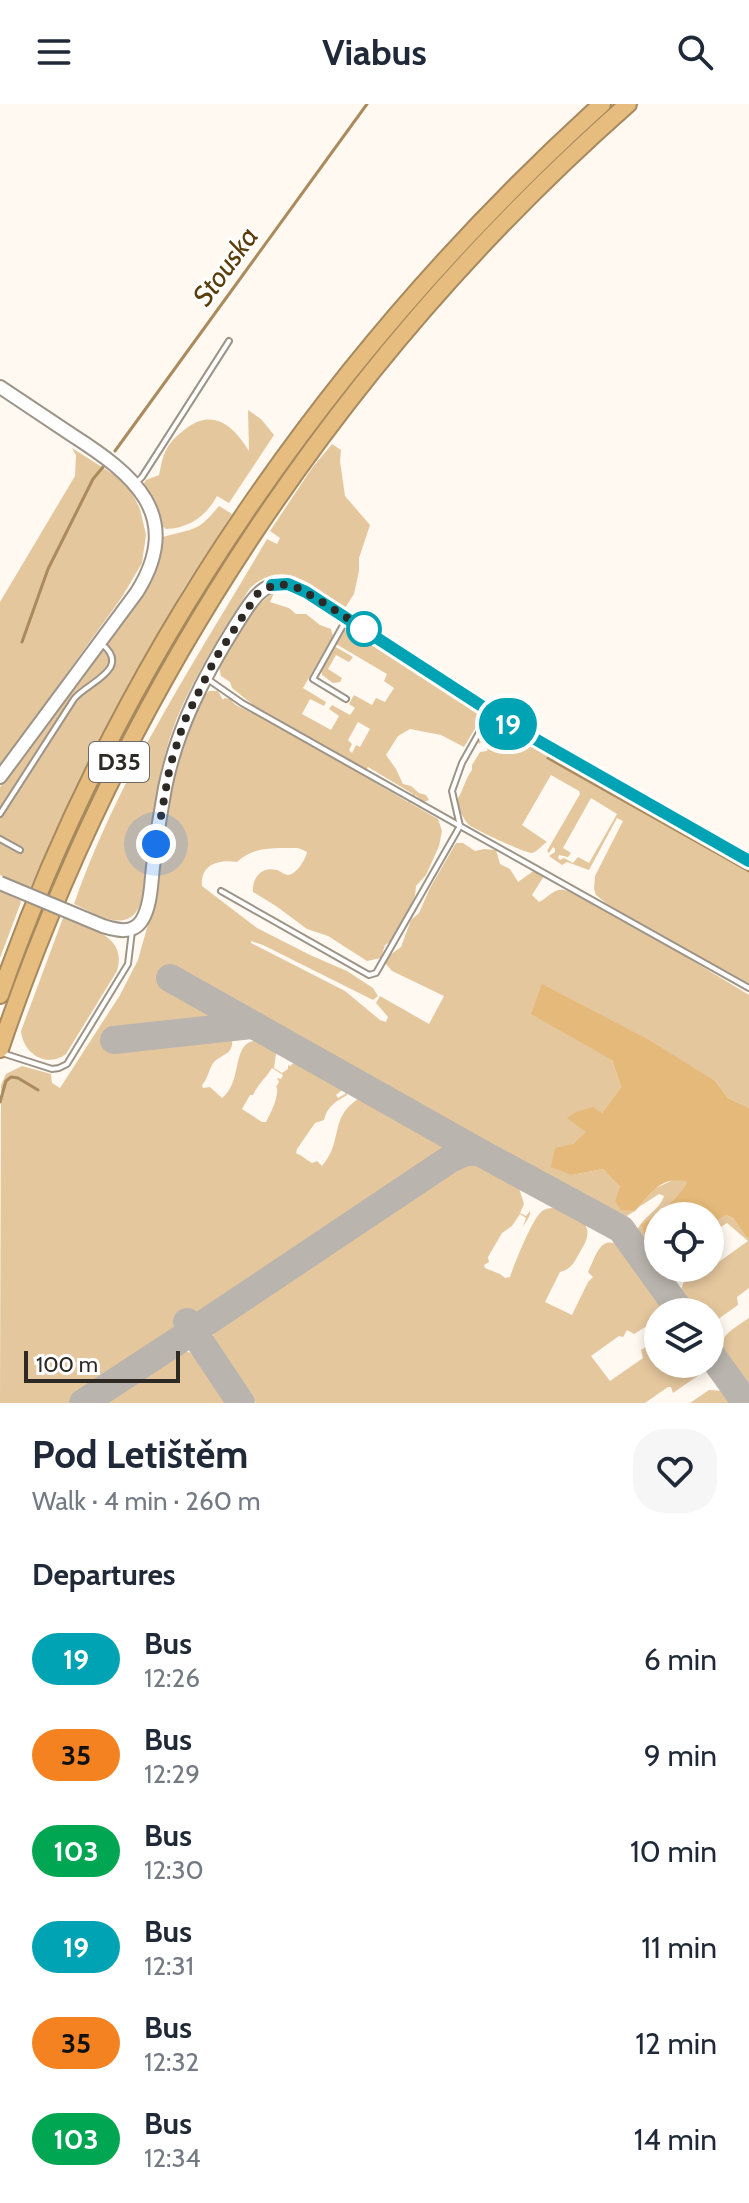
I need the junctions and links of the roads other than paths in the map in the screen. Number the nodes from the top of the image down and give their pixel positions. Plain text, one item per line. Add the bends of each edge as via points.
1 (602, 104) edge
2 (628, 104) edge
3 (229, 341) dead end
4 (0, 387) edge
5 (135, 484) junction
6 (347, 618) junction
7 (100, 643) junction
8 (205, 678) junction
9 (346, 699) dead end
10 (490, 713) junction
11 (0, 777) edge
12 (0, 814) edge
13 (460, 826) junction
14 (0, 839) edge
15 (20, 850) dead end
16 (749, 861) edge
17 (0, 883) edge
18 (221, 891) dead end
19 (132, 929) junction
20 (749, 988) edge
21 (0, 995) edge
22 (0, 1051) edge

1 - 21 highway, D35 via 485,216 415,293 266,483 184,608 115,731 54,859
2 - 22 highway, D35 via 522,203 431,301 279,494 191,631 127,747 56,899
3 - 5 lane
4 - 5 main road via 105,456
5 - 7 main road via 152,515 153,554 141,585
6 - 8 main road via 300,588 272,585 251,602
6 - 9 lane via 313,679
6 - 10 main road
7 - 11 main road
7 - 12 lane via 110,652 110,669 74,699
8 - 13 lane
8 - 19 main road via 176,743 146,909
10 - 13 lane via 452,791
10 - 16 main road
13 - 18 lane via 376,973 369,975
13 - 20 lane
14 - 15 lane
17 - 19 main road, bridge via 103,926
19 - 22 lane via 128,964 67,1064 52,1069

